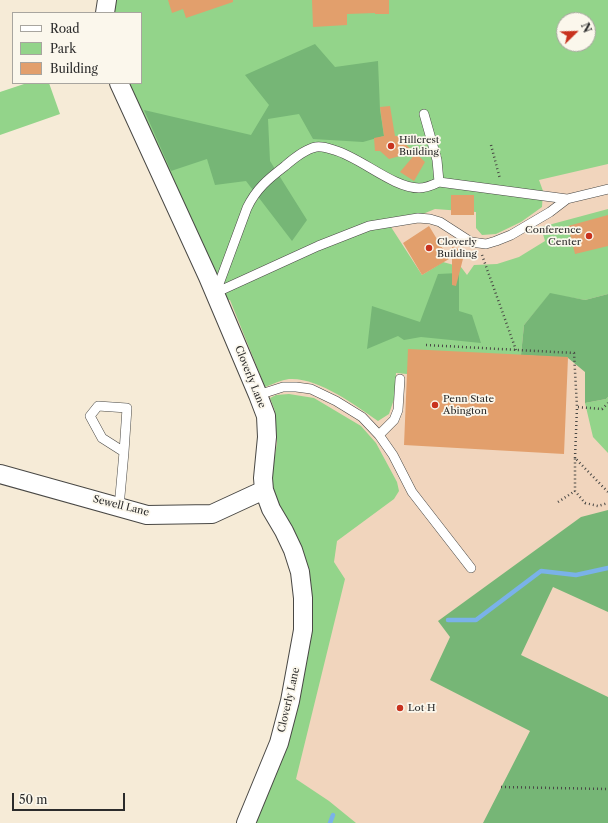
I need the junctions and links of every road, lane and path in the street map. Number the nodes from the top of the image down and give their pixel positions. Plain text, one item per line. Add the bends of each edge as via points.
1 (107, 0) edge
2 (105, 12) edge
3 (119, 84) edge
4 (424, 114) dead end
5 (491, 146) dead end
6 (439, 182) junction
7 (608, 189) edge
8 (504, 190) junction
9 (567, 199) junction
10 (478, 244) junction
11 (215, 294) junction
12 (426, 345) dead end
13 (516, 350) junction
14 (400, 379) dead end
15 (258, 394) junction
16 (608, 403) edge
17 (577, 407) junction
18 (379, 435) junction
19 (124, 452) junction
20 (575, 458) junction
21 (2, 479) edge
22 (264, 490) junction
23 (575, 491) junction
24 (608, 492) edge
25 (558, 502) dead end
26 (608, 503) edge
27 (119, 507) junction
28 (471, 568) dead end
29 (501, 787) dead end
30 (608, 789) edge
31 (246, 823) edge

1 - 2 street
3 - 11 street, Cloverly Lane
4 - 6 lane via 438,160
5 - 8 path
6 - 8 lane
6 - 11 lane via 419,188 403,186 340,151 316,147 305,152 267,180 253,195
7 - 9 lane
8 - 9 lane
9 - 10 lane via 511,235 486,244
10 - 11 lane via 430,219 418,218 369,226 318,246
10 - 13 path
11 - 15 street, Cloverly Lane
12 - 13 path
13 - 17 path via 574,353
14 - 18 lane via 398,410 394,420
15 - 18 lane via 283,387 311,389 362,417
15 - 22 street, Cloverly Lane via 266,416 268,438
16 - 17 path via 602,409
17 - 20 path
18 - 28 lane via 393,455 412,492
19 - 19 lane via 102,438 90,416 98,406 127,408
19 - 27 lane
20 - 23 path
20 - 24 path
21 - 27 street, Sewell Lane
22 - 27 street, Sewell Lane via 212,514 146,514
22 - 31 street, Cloverly Lane via 293,550 300,572 303,598 302,630 290,701 278,743
23 - 25 path
23 - 26 path via 584,503 598,506
29 - 30 path

